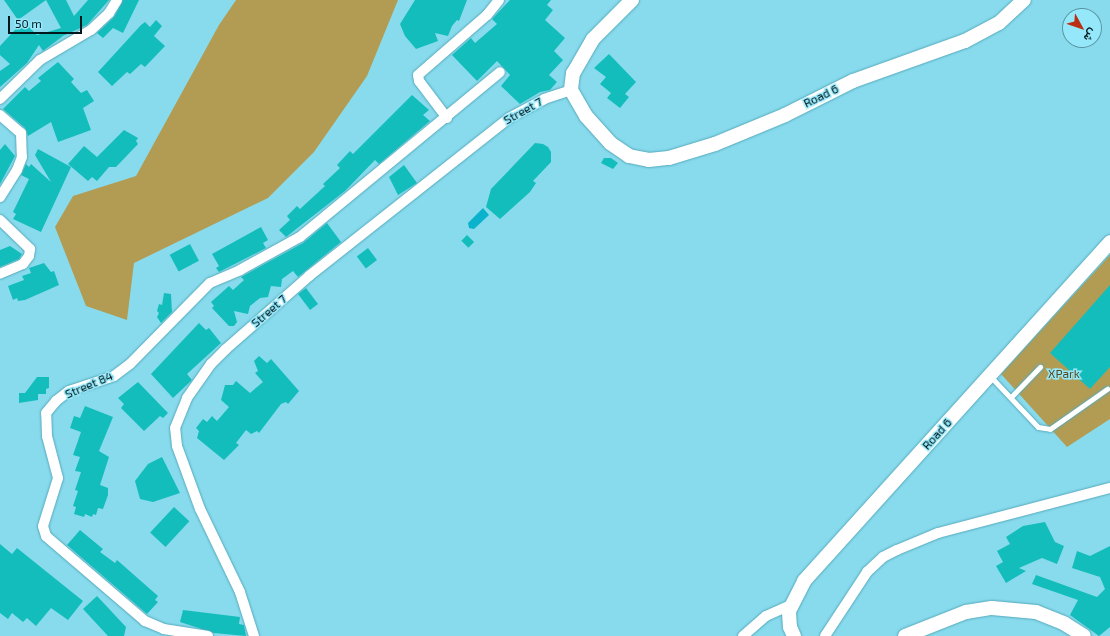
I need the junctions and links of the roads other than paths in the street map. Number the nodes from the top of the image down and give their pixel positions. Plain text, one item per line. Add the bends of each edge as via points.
1 (117, 0) edge
2 (499, 0) edge
3 (632, 0) edge
4 (1024, 0) edge
5 (500, 72) dead end
6 (571, 90) junction
7 (0, 99) edge
8 (0, 115) edge
9 (447, 118) junction
10 (0, 197) edge
11 (0, 220) edge
12 (1110, 242) edge
13 (0, 274) edge
14 (1040, 367) dead end
15 (990, 375) junction
16 (1107, 389) dead end
17 (1011, 397) junction
18 (1110, 488) edge
19 (791, 605) junction
20 (208, 636) edge
21 (254, 636) edge
22 (743, 636) edge
23 (794, 636) edge
24 (825, 636) edge
25 (905, 636) edge
26 (1084, 636) edge

1 - 7 street via 109,13 91,30 40,60
2 - 9 street via 487,15 418,75 419,82
3 - 6 street via 593,39 575,68
4 - 6 street, Road 6 via 1014,12 988,31 853,81 785,115 715,144 669,158 649,160 629,156 610,143 586,116
5 - 9 street, Street 84
6 - 21 street, Street 7 via 544,99 509,118 309,276 211,364 187,398 175,428 177,446 200,509 240,592
8 - 10 street via 21,133 22,157 18,170
9 - 20 street, Street 84 via 300,236 240,270 210,283 130,364 114,376 61,396 51,405 45,417 47,436 58,478 43,526 46,536 145,620 164,629
11 - 13 street via 30,249 30,256 23,264
12 - 15 street, Road 6
14 - 17 lane
15 - 17 lane
15 - 19 street, Road 6 via 816,566
16 - 17 lane via 1050,429 1038,427
18 - 24 street via 938,533 896,550 867,572
19 - 22 street via 766,616
19 - 23 street via 789,618
25 - 26 street via 966,612 992,608 1036,612 1066,624

